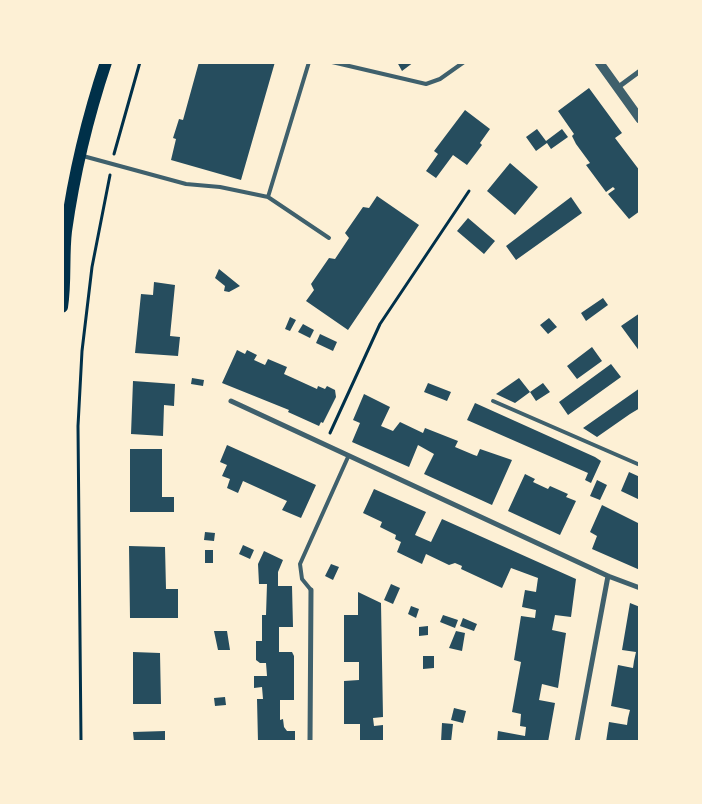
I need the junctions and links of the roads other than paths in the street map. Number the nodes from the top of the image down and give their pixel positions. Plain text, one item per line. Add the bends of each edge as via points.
1 (106, 62) edge
2 (309, 62) edge
3 (332, 62) edge
4 (464, 62) edge
5 (599, 62) edge
6 (640, 71) edge
7 (617, 88) junction
8 (640, 119) edge
9 (81, 155) junction
10 (268, 197) junction
11 (329, 238) dead end
12 (62, 307) edge
13 (231, 401) dead end
14 (493, 401) dead end
15 (348, 457) junction
16 (640, 466) edge
17 (608, 576) junction
18 (640, 588) edge
19 (312, 590) joint
20 (310, 742) edge
21 (577, 742) edge

1 - 9 main road
2 - 10 lane
3 - 4 lane via 426,84 440,79
5 - 7 street
6 - 7 street
7 - 8 street
9 - 10 lane via 186,184
9 - 12 main road via 66,232 66,280
10 - 11 lane
13 - 15 street
14 - 16 lane
15 - 17 street
15 - 19 lane via 300,564 302,579
17 - 18 street
17 - 21 street
19 - 20 street

